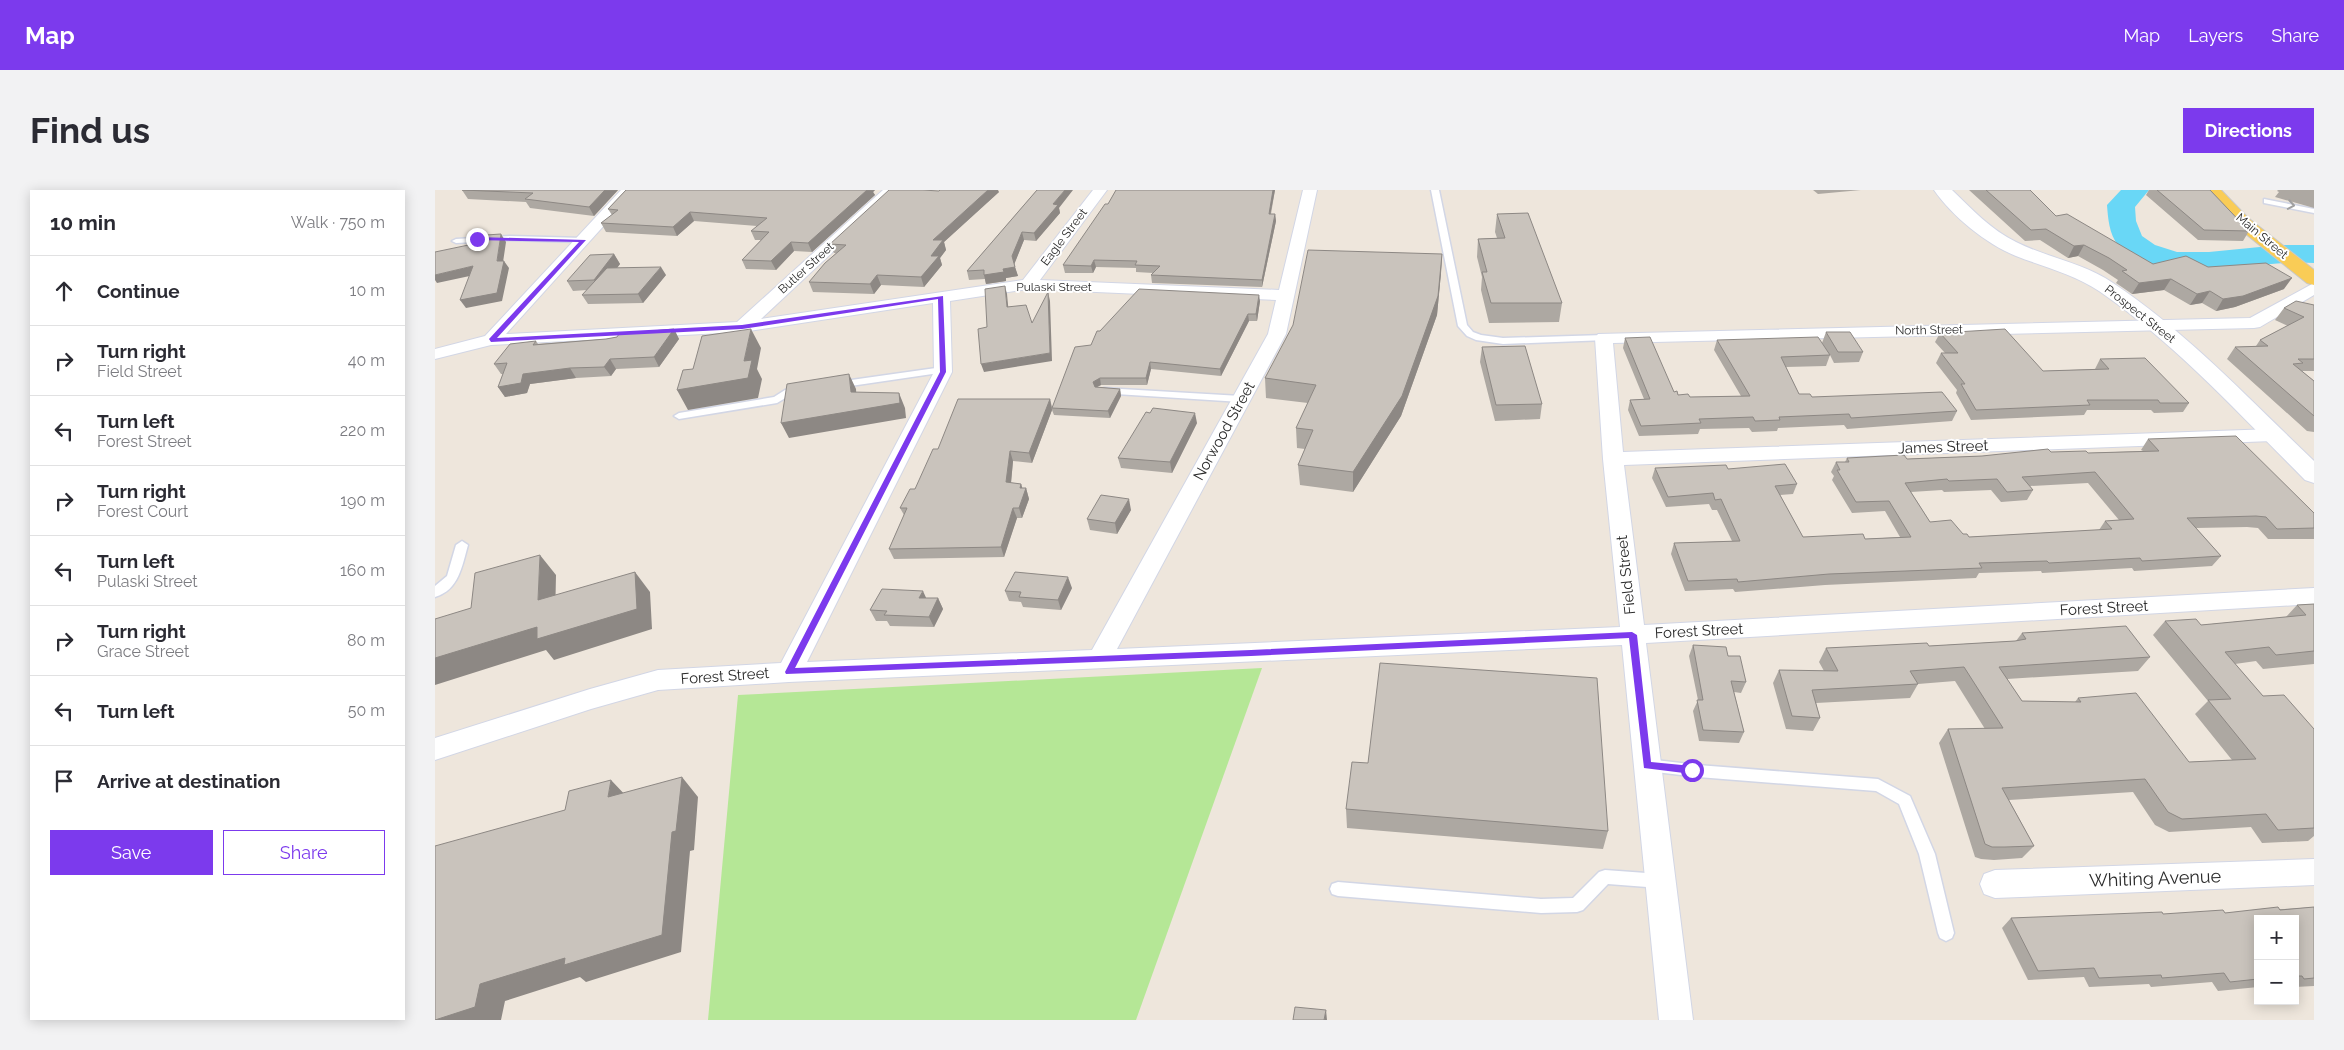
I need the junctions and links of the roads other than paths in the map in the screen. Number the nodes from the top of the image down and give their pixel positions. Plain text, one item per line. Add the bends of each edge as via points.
1 (629, 190) edge
2 (892, 190) edge
3 (1100, 190) edge
4 (1310, 190) edge
5 (1435, 190) edge
6 (1942, 190) edge
7 (2212, 190) edge
8 (2267, 201) dead end
9 (2314, 211) edge
10 (583, 240) junction
11 (456, 241) dead end
12 (2314, 279) edge
13 (1028, 284) junction
14 (2314, 288) edge
15 (1287, 295) junction
16 (941, 297) junction
17 (2156, 324) junction
18 (742, 327) junction
19 (1604, 338) junction
20 (491, 340) junction
21 (435, 354) edge
22 (943, 370) junction
23 (827, 386) edge
24 (808, 389) edge
25 (1101, 390) edge
26 (1241, 399) junction
27 (679, 416) dead end
28 (2273, 435) junction
29 (1613, 459) junction
30 (2314, 474) edge
31 (462, 545) dead end
32 (435, 593) edge
33 (2314, 596) edge
34 (1632, 635) junction
35 (1100, 658) junction
36 (789, 672) junction
37 (435, 749) edge
38 (1647, 765) junction
39 (2314, 872) edge
40 (1660, 881) junction
41 (1995, 884) dead end
42 (1337, 889) dead end
43 (1946, 933) dead end
44 (1676, 1020) edge

1 - 10 street
2 - 18 street, Butler Street
3 - 13 street, Eagle Street
4 - 15 street, Norwood Street
5 - 19 lane via 1463,326 1470,334 1503,341
6 - 17 main road, Prospect Street via 1986,233 2009,246 2078,270
7 - 12 main road, Main Street via 2242,222
8 -> 9 lane
10 - 11 lane via 510,238
10 - 20 street
13 - 15 street, Pulaski Street
13 - 16 street, Pulaski Street
14 - 17 street, North Street via 2253,323
15 - 26 street, Norwood Street via 1277,334
16 - 18 street, Pulaski Street
16 - 22 street
17 - 19 street, North Street
17 - 28 main road, Prospect Street
18 - 20 street, Pulaski Street
19 - 29 street, Field Street
20 - 21 street, Pulaski Street
22 - 23 lane
22 - 36 street
24 - 27 lane via 789,392 777,400
25 - 26 lane
26 - 35 street, Norwood Street
28 - 29 street, James Street
28 - 30 main road, Prospect Street
29 - 34 street, Field Street
31 - 32 lane via 453,578
33 - 34 street, Forest Street
34 - 35 street, Forest Street
34 - 38 street, Field Street
35 - 36 street, Forest Street
36 - 37 street, Forest Street via 658,680
38 - 40 street, Field Street
38 - 43 lane via 1878,785 1905,800 1927,854
39 - 41 street, Whiting Avenue
40 - 42 lane via 1605,877 1577,905 1541,906
40 - 44 street, Field Street

